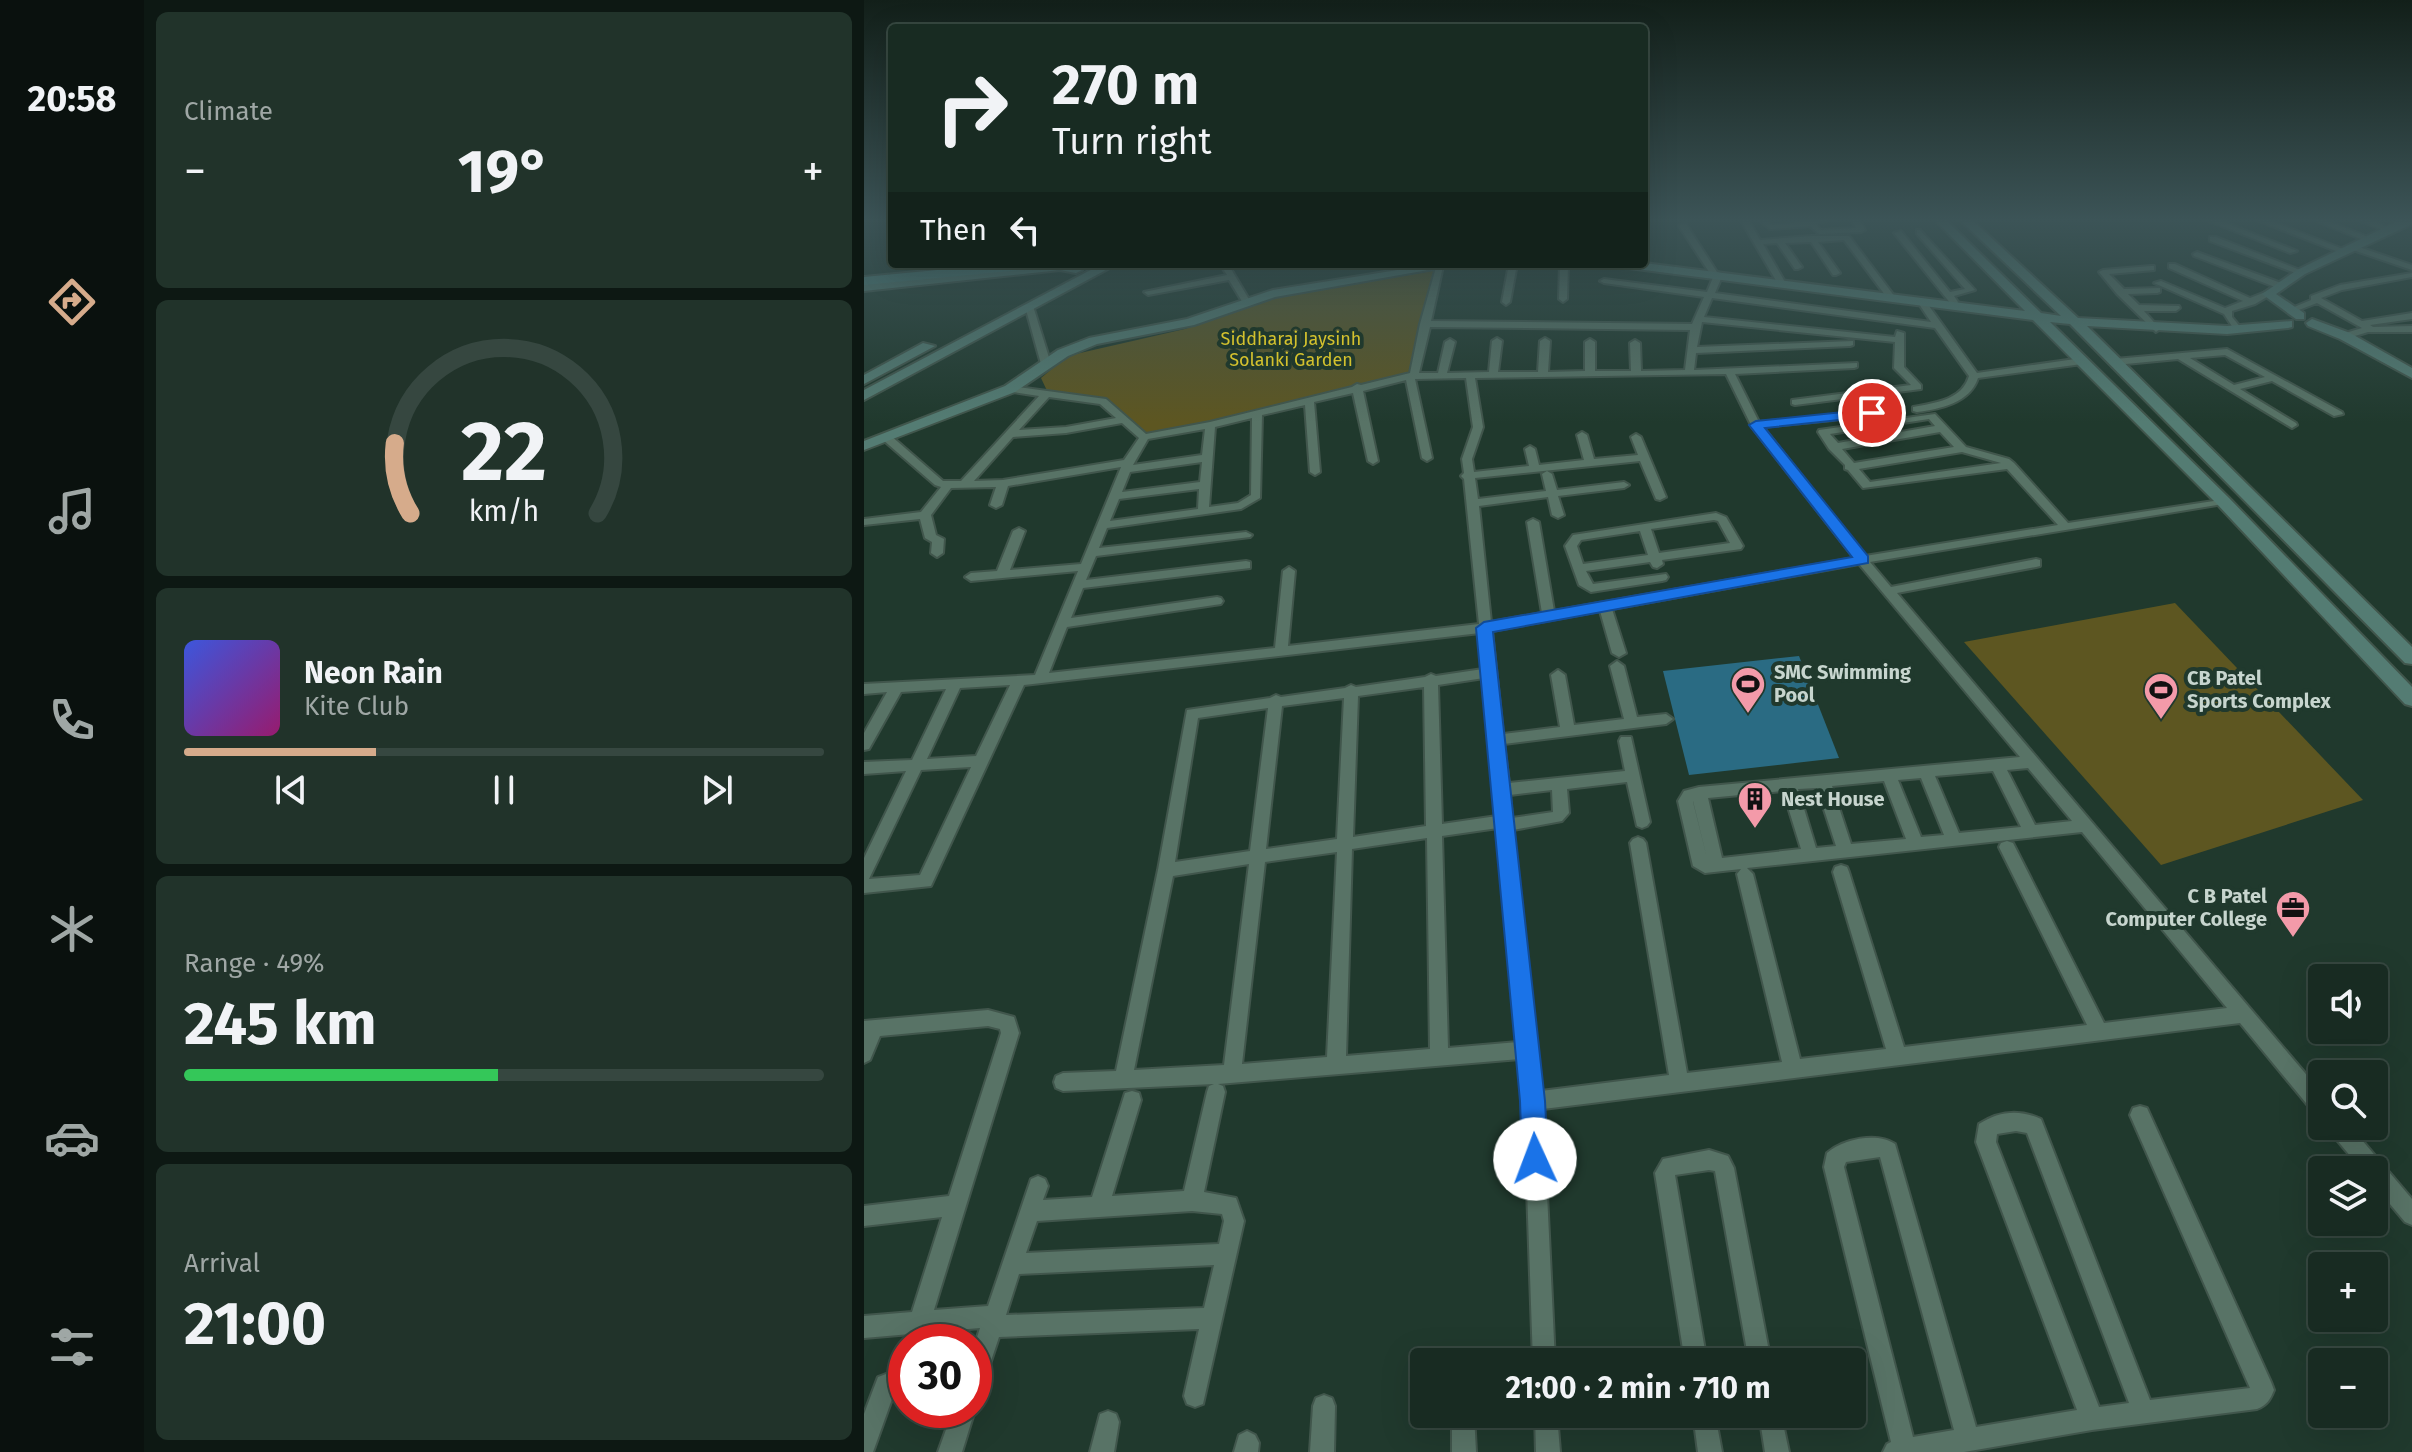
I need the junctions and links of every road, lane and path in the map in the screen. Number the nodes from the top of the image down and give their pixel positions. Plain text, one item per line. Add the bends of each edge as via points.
1 (1044, 287) edge
2 (1062, 287) edge
3 (1177, 287) edge
4 (1237, 287) edge
5 (1322, 287) edge
6 (1429, 287) edge
7 (1509, 287) edge
8 (1563, 287) edge
9 (1647, 287) edge
10 (1711, 287) edge
11 (1816, 287) edge
12 (1883, 287) edge
13 (1942, 287) edge
14 (1968, 287) edge
15 (2007, 287) edge
16 (2025, 287) edge
17 (2030, 287) edge
18 (2116, 287) edge
19 (2218, 287) edge
20 (2276, 287) edge
21 (2347, 287) edge
22 (1148, 292) dead end
23 (2120, 292) junction
24 (2268, 294) junction
25 (1708, 295) junction
26 (1891, 297) junction
27 (1563, 299) dead end
28 (1953, 300) junction
29 (1246, 301) junction
30 (1921, 301) junction
31 (2316, 301) junction
32 (1506, 302) dead end
33 (2252, 302) junction
34 (1029, 306) junction
35 (2136, 308) junction
36 (2176, 308) dead end
37 (2226, 312) junction
38 (2035, 315) junction
39 (2412, 316) edge
40 (2298, 318) junction
41 (1901, 321) junction
42 (2063, 321) junction
43 (1697, 323) junction
44 (1424, 324) junction
45 (1935, 325) junction
46 (2365, 327) junction
47 (2156, 329) junction
48 (2238, 329) junction
49 (2412, 329) edge
50 (2345, 336) junction
51 (1851, 339) junction
52 (1900, 340) junction
53 (1497, 341) dead end
54 (1545, 341) dead end
55 (1450, 342) dead end
56 (1590, 342) dead end
57 (1635, 343) dead end
58 (1692, 350) junction
59 (2178, 355) junction
60 (2082, 361) junction
61 (2115, 362) junction
62 (1046, 364) junction
63 (1729, 371) junction
64 (1689, 373) junction
65 (1543, 374) junction
66 (1590, 374) junction
67 (1636, 374) junction
68 (2412, 374) edge
69 (1442, 375) junction
70 (1470, 375) junction
71 (1493, 375) junction
72 (1412, 376) junction
73 (1974, 376) junction
74 (2273, 378) junction
75 (864, 380) edge
76 (1357, 387) junction
77 (2233, 388) junction
78 (1010, 389) junction
79 (1912, 389) junction
80 (1047, 393) junction
81 (864, 396) edge
82 (1309, 399) junction
83 (1795, 402) dead end
84 (1930, 407) junction
85 (1257, 413) junction
86 (2338, 414) dead end
87 (1125, 419) junction
88 (1210, 425) junction
89 (1756, 425) junction
90 (2292, 425) dead end
91 (1944, 428) junction
92 (1010, 434) junction
93 (1582, 435) dead end
94 (886, 437) junction
95 (1144, 437) junction
96 (1636, 437) dead end
97 (864, 446) edge
98 (1833, 447) junction
99 (1530, 449) dead end
100 (1962, 449) junction
101 (1644, 457) junction
102 (1207, 458) junction
103 (1427, 458) dead end
104 (1373, 461) dead end
105 (1590, 463) junction
106 (2010, 465) junction
107 (1127, 466) junction
108 (1849, 467) junction
109 (1535, 469) junction
110 (1315, 472) dead end
111 (1547, 474) dead end
112 (1466, 476) junction
113 (1003, 483) junction
114 (948, 485) junction
115 (1205, 485) junction
116 (1624, 485) dead end
117 (963, 486) junction
118 (1552, 493) junction
119 (1115, 496) junction
120 (1660, 497) dead end
121 (2223, 501) junction
122 (1473, 503) junction
123 (996, 505) dead end
124 (1203, 512) junction
125 (925, 515) junction
126 (1558, 515) dead end
127 (864, 522) edge
128 (1533, 522) dead end
129 (1103, 525) junction
130 (2066, 526) junction
131 (1644, 527) junction
132 (1019, 531) dead end
133 (1246, 535) dead end
134 (937, 553) dead end
135 (1091, 553) junction
136 (1655, 558) junction
137 (1862, 560) junction
138 (2036, 563) dead end
139 (1246, 565) dead end
140 (1085, 567) junction
141 (1579, 568) junction
142 (1289, 571) dead end
143 (1002, 574) junction
144 (971, 577) dead end
145 (1662, 577) junction
146 (1078, 585) junction
147 (1888, 591) junction
148 (1668, 594) junction
149 (1217, 601) dead end
150 (1605, 606) junction
151 (1549, 616) junction
152 (1062, 624) junction
153 (1484, 628) junction
154 (1281, 651) junction
155 (2412, 658) edge
156 (1489, 673) junction
157 (1558, 675) dead end
158 (1040, 679) junction
159 (1431, 679) junction
160 (1019, 680) junction
161 (2412, 683) edge
162 (955, 685) junction
163 (864, 689) edge
164 (896, 689) junction
165 (1351, 690) junction
166 (2412, 699) edge
167 (1276, 700) junction
168 (1666, 719) dead end
169 (1632, 723) junction
170 (1568, 731) junction
171 (1495, 740) junction
172 (1626, 741) dead end
173 (864, 745) edge
174 (981, 761) junction
175 (2030, 762) junction
176 (916, 765) junction
177 (1997, 765) junction
178 (864, 768) edge
179 (1926, 772) junction
180 (1889, 775) junction
181 (1633, 776) junction
182 (1823, 782) junction
183 (1559, 784) junction
184 (1789, 785) junction
185 (1500, 790) junction
186 (1642, 822) dead end
187 (1504, 823) junction
188 (2084, 826) junction
189 (1435, 831) junction
190 (2031, 832) junction
191 (1954, 840) junction
192 (1346, 842) junction
193 (1638, 843) dead end
194 (1916, 845) junction
195 (2007, 847) dead end
196 (1846, 852) junction
197 (1811, 856) junction
198 (1256, 857) junction
199 (1166, 870) junction
200 (1841, 872) dead end
201 (864, 874) edge
202 (1745, 874) dead end
203 (864, 886) edge
204 (2244, 1014) junction
205 (870, 1028) edge
206 (2099, 1031) junction
207 (1527, 1050) junction
208 (864, 1054) edge
209 (1898, 1057) junction
210 (1439, 1058) junction
211 (1336, 1066) junction
212 (1793, 1069) junction
213 (1232, 1074) junction
214 (1123, 1079) junction
215 (1063, 1082) dead end
216 (1679, 1082) junction
217 (2308, 1090) edge
218 (1216, 1092) dead end
219 (1132, 1100) dead end
220 (1533, 1101) junction
221 (2140, 1115) dead end
222 (2350, 1140) edge
223 (1038, 1186) dead end
224 (1192, 1201) junction
225 (957, 1205) junction
226 (1099, 1207) junction
227 (1030, 1211) junction
228 (2412, 1215) edge
229 (864, 1216) edge
230 (1227, 1254) junction
231 (1012, 1264) junction
232 (1213, 1318) junction
233 (920, 1321) junction
234 (993, 1321) junction
235 (992, 1324) edge
236 (864, 1327) edge
237 (1543, 1348) edge
238 (1694, 1348) edge
239 (1757, 1348) edge
240 (886, 1385) dead end
241 (1195, 1396) dead end
242 (1324, 1406) dead end
243 (2144, 1413) junction
244 (2092, 1419) junction
245 (1108, 1422) dead end
246 (958, 1428) edge
247 (1463, 1428) edge
248 (1547, 1428) edge
249 (1706, 1428) edge
250 (1773, 1428) edge
251 (1968, 1438) junction
252 (864, 1446) edge
253 (1929, 1450) edge
254 (1905, 1451) edge
255 (950, 1452) edge
256 (1102, 1452) edge
257 (1322, 1452) edge
258 (1464, 1452) edge
259 (1548, 1452) edge
260 (1710, 1452) edge
261 (1777, 1452) edge
262 (1895, 1452) edge

1 - 75 main road
2 - 34 main road
3 - 22 street
4 - 29 street
5 - 29 main road
6 - 44 street
7 - 32 street
8 - 27 street
9 - 25 street
10 - 25 street
11 - 26 main road
12 - 26 street
13 - 28 street
14 - 28 street via 1971,290
15 - 38 main road
16 - 42 main road
17 - 42 main road
18 - 23 street
19 - 33 street
20 - 24 main road
21 - 31 street via 2315,297
23 - 35 street
23 - 37 street via 2157,287
24 - 33 street
24 - 40 main road
25 - 41 street
25 - 43 street
26 - 30 main road
28 - 30 main road
28 - 38 main road
29 - 62 main road via 1190,322 1094,341
30 - 45 street
31 - 40 street
31 - 46 street
33 - 37 street
34 - 62 street
34 - 81 main road
35 - 36 street
35 - 47 street
37 - 48 street
38 - 42 main road
38 - 60 main road
39 - 46 street
40 - 48 main road
40 - 50 main road
41 - 45 street
41 - 52 street
42 - 47 main road
42 - 61 main road
42 - 161 main road via 2062,333 2179,442
43 - 44 street
43 - 51 street
43 - 58 street
44 - 72 street
45 - 73 street
46 - 49 street
46 - 50 street
47 - 48 main road
50 - 68 main road
51 - 52 street
51 - 58 street
51 - 63 street via 1849,354 1856,369
52 - 79 street via 1898,366 1917,384
53 - 71 street
54 - 65 street
55 - 69 street
56 - 66 street
57 - 67 street
58 - 64 street
59 - 61 street
59 - 74 street via 2227,352
59 - 77 street
60 - 73 street
60 - 121 main road
61 - 155 main road
62 - 78 main road
63 - 64 street
63 - 89 street
64 - 67 street
65 - 66 street
65 - 71 street
66 - 67 street
69 - 70 street
69 - 72 street
70 - 71 street
70 - 112 street via 1478,427
72 - 76 street
72 - 103 street
73 - 84 street via 1966,391
74 - 77 street
74 - 86 street
76 - 82 street
76 - 104 street
77 - 90 street
78 - 80 street
78 - 94 main road
79 - 83 street
79 - 84 street
80 - 87 street via 1098,399
80 - 92 street
82 - 85 street
82 - 110 street
84 - 89 street
85 - 88 street
85 - 124 street via 1254,500
87 - 92 street
87 - 95 street
88 - 95 street
88 - 102 street
89 - 137 street
91 - 98 street
91 - 98 street via 1924,414 1824,430
91 - 100 street
92 - 117 street
93 - 105 street
94 - 97 main road
94 - 114 street
95 - 107 street
96 - 101 street
98 - 108 street
99 - 109 street
100 - 106 street
100 - 108 street
101 - 105 street
101 - 120 street
102 - 107 street
102 - 115 street
105 - 109 street
106 - 108 street via 1872,487
106 - 130 street
107 - 113 street
107 - 119 street
109 - 112 street
111 - 118 street
112 - 122 street
113 - 117 street
113 - 123 street
114 - 117 street
114 - 125 street
115 - 119 street
115 - 124 street
116 - 118 street
118 - 122 street
118 - 126 street
119 - 129 street
121 - 130 street
121 - 166 main road
122 - 153 street
124 - 129 street
125 - 127 street
125 - 134 street via 931,538 938,539
128 - 151 street
129 - 135 street
130 - 137 street
131 - 136 street
131 - 136 street via 1716,516 1737,546
131 - 141 street via 1577,537 1571,546
132 - 143 street
133 - 135 street
135 - 140 street
136 - 141 street
136 - 145 street
137 - 147 street
137 - 148 street
138 - 147 street
139 - 146 street
140 - 143 street
140 - 146 street
141 - 145 street via 1591,588
142 - 154 street
143 - 144 street
145 - 148 street
146 - 152 street
147 - 175 street
148 - 150 street
149 - 152 street
150 - 151 street
150 - 169 street
151 - 153 street
152 - 158 street
153 - 154 street
153 - 156 street
154 - 158 street
156 - 159 street
156 - 171 street
157 - 170 street
158 - 160 street
159 - 165 street
159 - 189 street
160 - 162 street
160 - 174 street
162 - 164 street
162 - 176 street
163 - 164 street
164 - 173 street
165 - 167 street
165 - 192 street
167 - 198 street
167 - 199 street via 1192,714
168 - 169 street
169 - 170 street
170 - 171 street
171 - 185 street
172 - 181 street
174 - 176 street
174 - 203 street via 925,881
175 - 177 street
175 - 188 street
176 - 178 street
176 - 201 street
177 - 179 street
177 - 190 street
179 - 180 street
179 - 191 street
180 - 182 street
180 - 194 street
181 - 183 street
181 - 186 street
182 - 184 street
182 - 196 street
183 - 185 street
183 - 187 street via 1557,817
184 - 197 street
184 - 197 street via 1689,795 1685,801 1699,861 1705,866
185 - 187 street
187 - 189 street
187 - 207 street
188 - 190 street
188 - 204 street
189 - 192 street
189 - 210 street
190 - 191 street
191 - 194 street
192 - 198 street
192 - 211 street
193 - 216 street
194 - 196 street
195 - 206 street
196 - 197 street
198 - 199 street
198 - 213 street
199 - 214 street
200 - 209 street
202 - 212 street
204 - 206 street
204 - 217 street
205 - 208 street
205 - 225 street via 988,1018 1008,1023 1010,1033
206 - 209 street
207 - 210 street
207 - 220 street
209 - 212 street
210 - 211 street
211 - 213 street
212 - 216 street
213 - 214 street
214 - 215 street
216 - 220 street
218 - 224 street
219 - 226 street
220 - 237 street
221 - 243 street via 2263,1390 2257,1398
222 - 228 street
223 - 227 street
224 - 226 street
224 - 230 street via 1219,1201 1233,1210
225 - 229 street
225 - 233 street
226 - 227 street
227 - 231 street
230 - 231 street
230 - 232 street
231 - 234 street
232 - 234 street
232 - 241 street
233 - 234 street
233 - 236 street
234 - 235 street
238 - 239 street via 1665,1173 1670,1166 1709,1160 1724,1168
240 - 252 street
242 - 257 street
243 - 244 street
243 - 244 street via 2034,1126 2018,1121 1992,1125 1986,1142
244 - 251 street
245 - 256 street
246 - 255 street
247 - 258 street
248 - 259 street
249 - 260 street
250 - 261 street
251 - 253 street
251 - 254 street via 1888,1151 1882,1147 1842,1153 1834,1167
253 - 254 street
254 - 262 street

